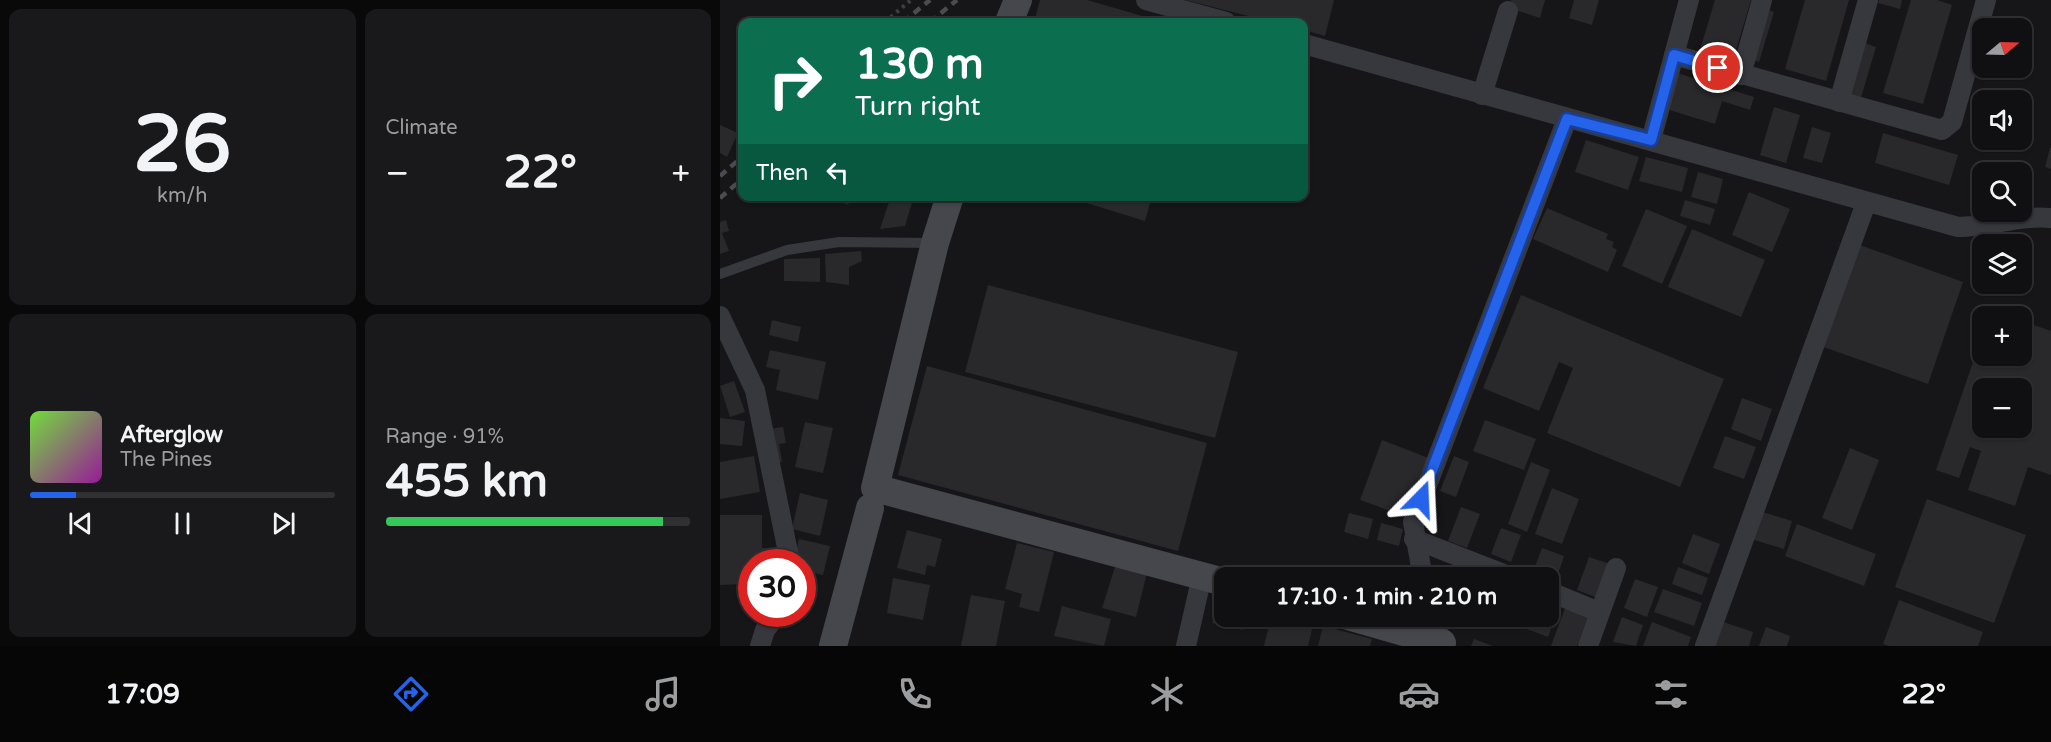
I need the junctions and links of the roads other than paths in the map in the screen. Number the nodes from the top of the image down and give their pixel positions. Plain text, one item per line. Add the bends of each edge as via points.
1 (1018, 0) edge
2 (1146, 0) edge
3 (1689, 0) edge
4 (1762, 0) edge
5 (1868, 0) edge
6 (1986, 0) edge
7 (1508, 11) dead end
8 (1011, 18) edge
9 (1211, 18) edge
10 (1308, 45) edge
11 (1674, 55) junction
12 (1741, 75) junction
13 (1482, 95) junction
14 (1839, 102) junction
15 (1567, 119) junction
16 (1651, 140) junction
17 (948, 201) edge
18 (1866, 203) junction
19 (2051, 218) edge
20 (935, 243) junction
21 (720, 274) edge
22 (720, 316) edge
23 (870, 508) dead end
24 (1414, 539) junction
25 (787, 549) edge
26 (1420, 567) edge
27 (1486, 567) edge
28 (1616, 568) dead end
29 (1213, 579) edge
30 (1559, 596) edge
31 (1599, 612) junction
32 (767, 627) edge
33 (1401, 627) edge
34 (1439, 635) edge
35 (760, 646) edge
36 (833, 646) edge
37 (1186, 646) edge
38 (1588, 646) edge
39 (1705, 646) edge

1 - 8 street
2 - 9 street
3 - 11 street
4 - 12 street
5 - 14 street
6 - 14 street via 1952,122 1942,130
7 - 13 street
10 - 13 street
11 - 12 street
11 - 16 street
12 - 14 street
13 - 15 street
15 - 16 street
15 - 24 street via 1413,522
16 - 18 street
17 - 20 street
18 - 19 street via 1958,227 1981,227 2031,216
18 - 39 street
20 - 21 lane via 839,242 778,252
20 - 29 street via 875,488
22 - 25 street via 755,390
23 - 36 street
24 - 26 street
24 - 27 street
28 - 31 street
29 - 37 street
30 - 31 street
31 - 38 street
32 - 35 street
33 - 34 street

